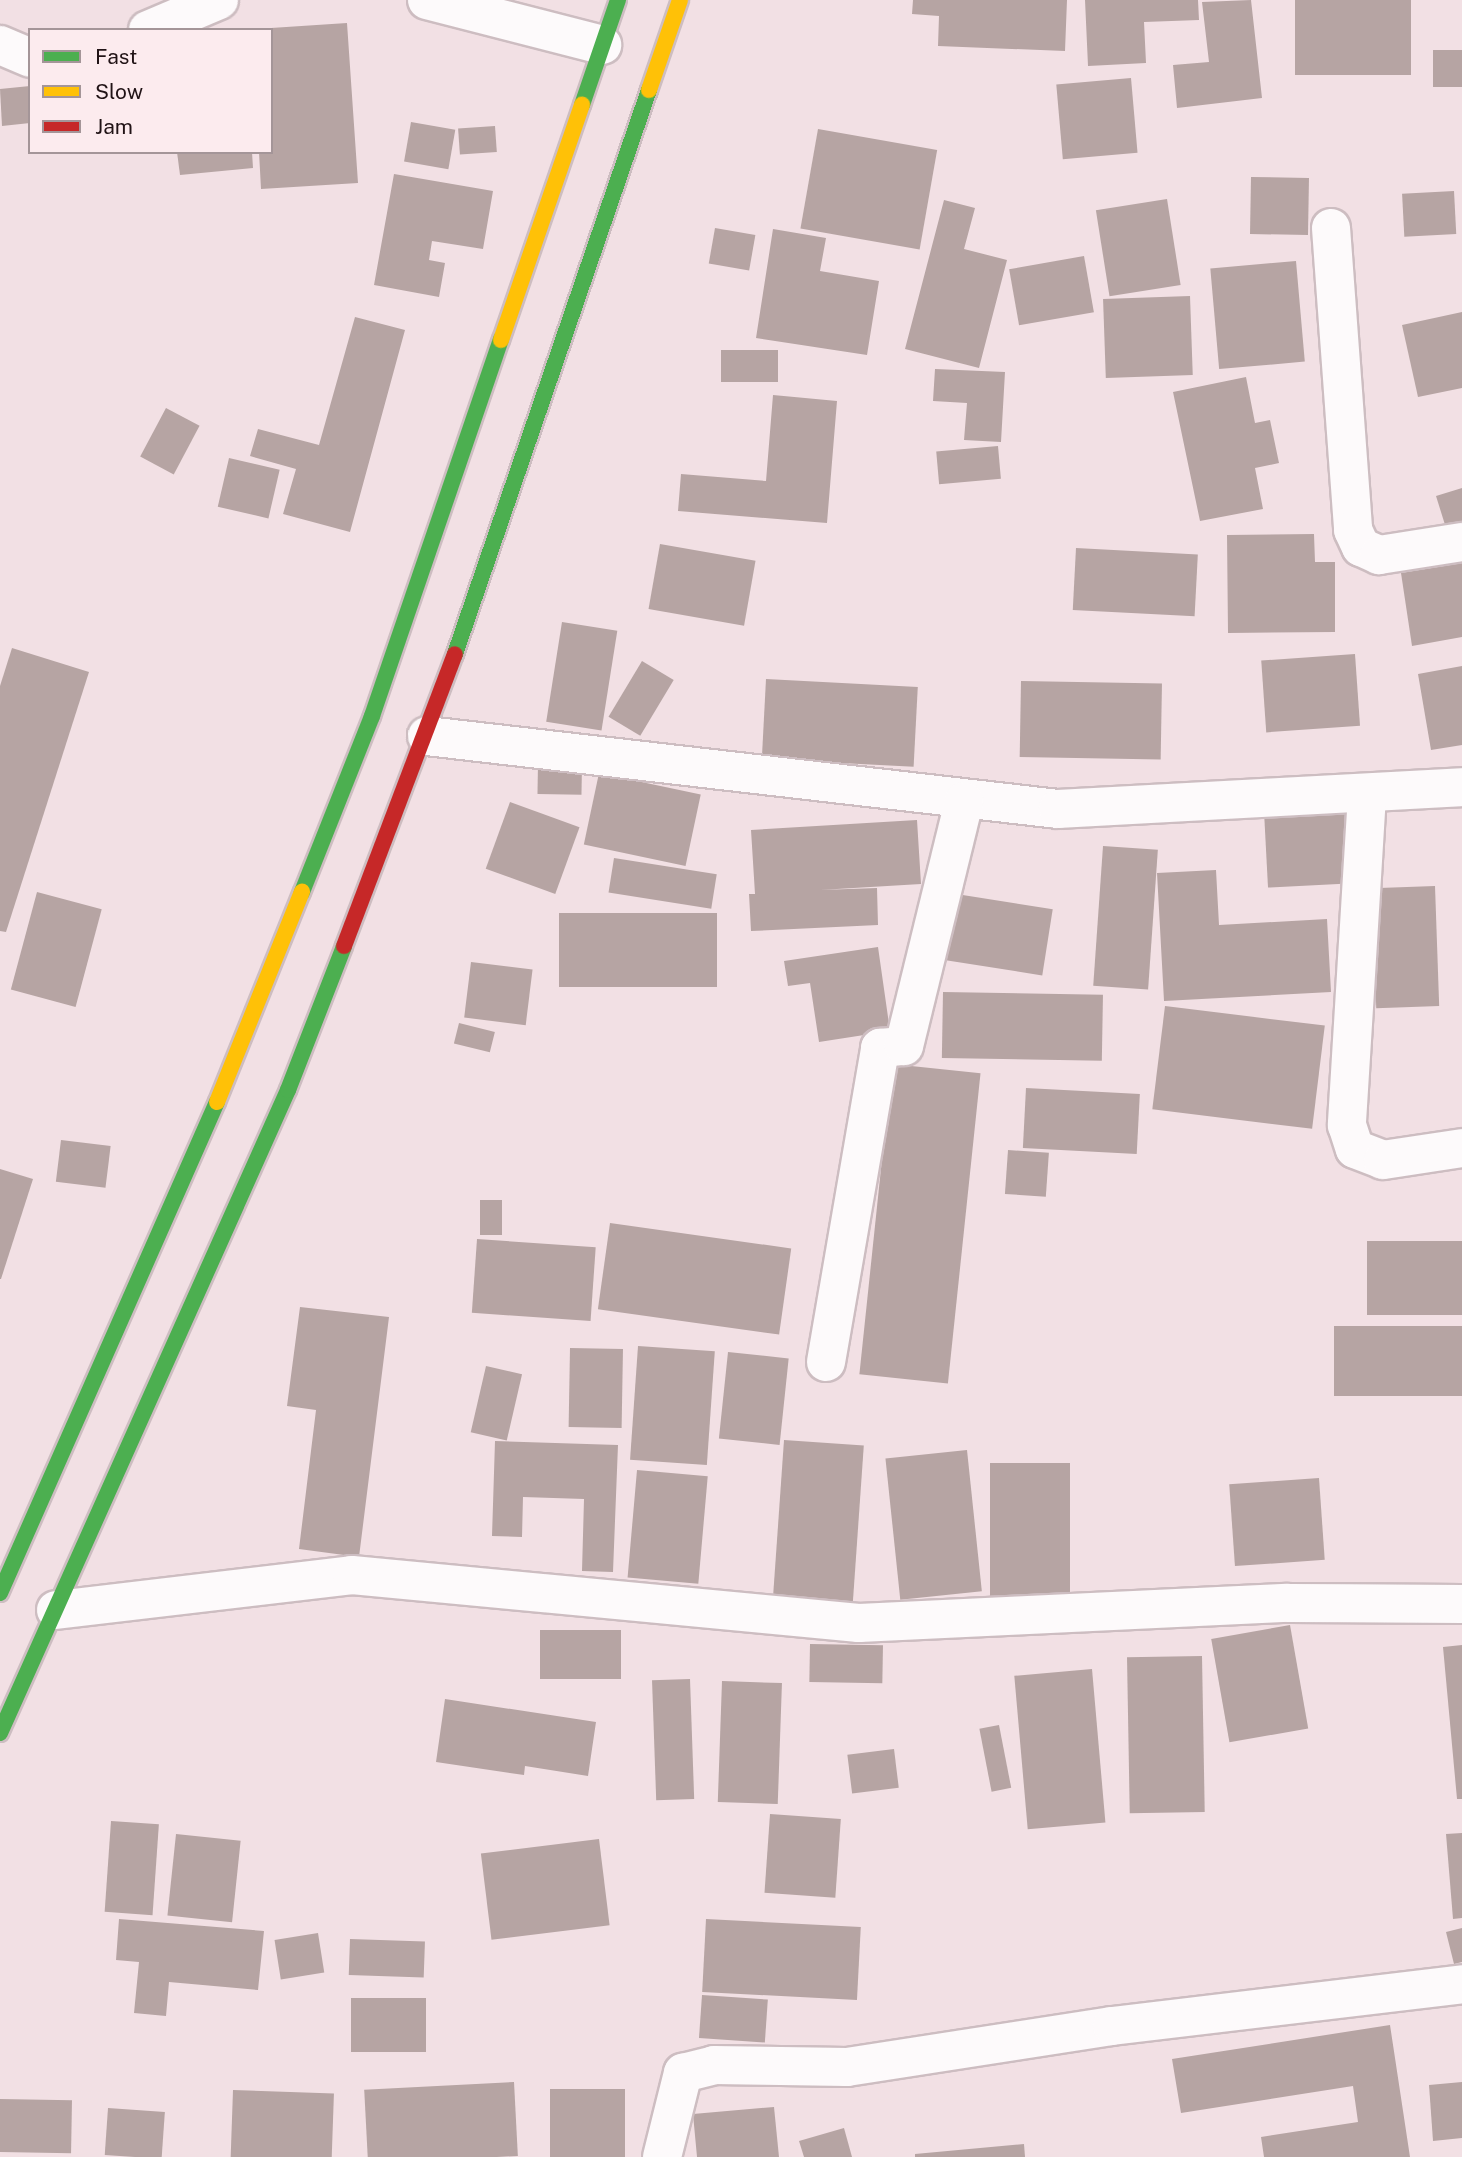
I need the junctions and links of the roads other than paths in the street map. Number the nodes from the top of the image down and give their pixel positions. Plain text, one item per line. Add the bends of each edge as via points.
1 (219, 0) edge
2 (427, 0) edge
3 (618, 0) edge
4 (680, 0) edge
5 (153, 28) edge
6 (0, 45) edge
7 (602, 45) junction
8 (28, 57) edge
9 (1331, 228) dead end
10 (1462, 542) edge
11 (427, 736) junction
12 (1462, 787) edge
13 (1367, 795) junction
14 (964, 801) junction
15 (1462, 1148) edge
16 (826, 1362) dead end
17 (0, 1593) edge
18 (1462, 1604) edge
19 (57, 1610) junction
20 (0, 1733) edge
21 (1462, 1984) edge
22 (662, 2157) edge

1 - 5 street
2 - 7 street
3 - 7 highway
4 - 11 highway
6 - 8 street
7 - 17 highway via 367,729 233,1067
9 - 10 street via 1353,530 1361,547 1379,555
11 - 14 street
11 - 19 highway via 288,1090
12 - 13 street
13 - 14 street via 1058,809
13 - 15 street via 1347,1125 1355,1149 1382,1160
14 - 16 street via 904,1046 880,1048
18 - 19 street via 1288,1603 859,1623 352,1575
19 - 20 highway
21 - 22 street via 1112,2026 848,2067 713,2065 683,2073

